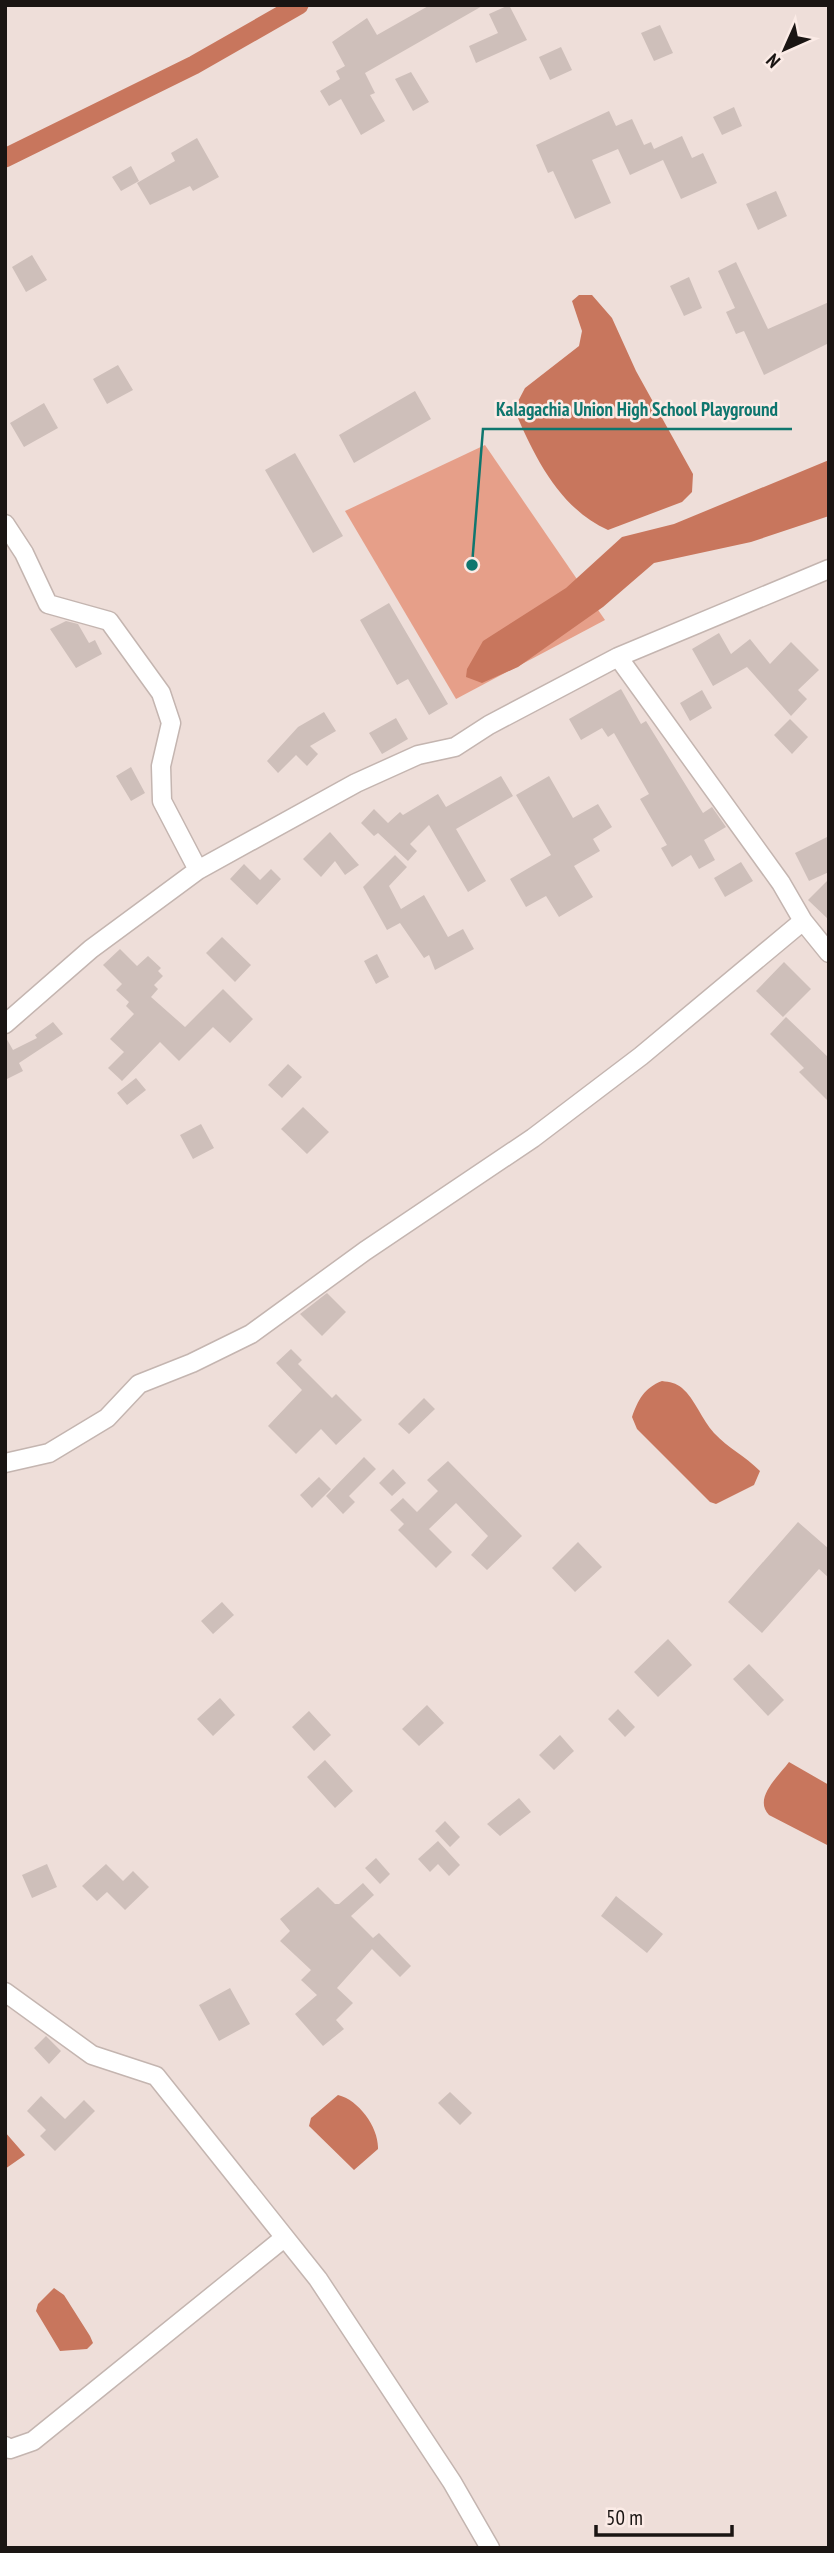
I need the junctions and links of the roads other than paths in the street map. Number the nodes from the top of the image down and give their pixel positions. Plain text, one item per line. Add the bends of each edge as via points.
1 (5, 524) edge
2 (829, 569) edge
3 (618, 657) junction
4 (198, 870) junction
5 (803, 921) junction
6 (829, 953) edge
7 (5, 1024) edge
8 (5, 1463) edge
9 (5, 1992) edge
10 (284, 2238) junction
11 (5, 2446) edge
12 (490, 2548) edge

1 - 4 street via 48,604 108,621 161,693 170,723 161,766 162,801
2 - 3 street
3 - 4 street via 455,747 418,755 356,783
3 - 5 street via 781,883
4 - 7 street via 91,949
5 - 6 street
5 - 8 street via 641,1056 533,1138 251,1334 139,1384 107,1418 49,1452
9 - 10 street via 92,2055 156,2076
10 - 11 street via 33,2441 10,2449
10 - 12 street via 318,2279 452,2482

